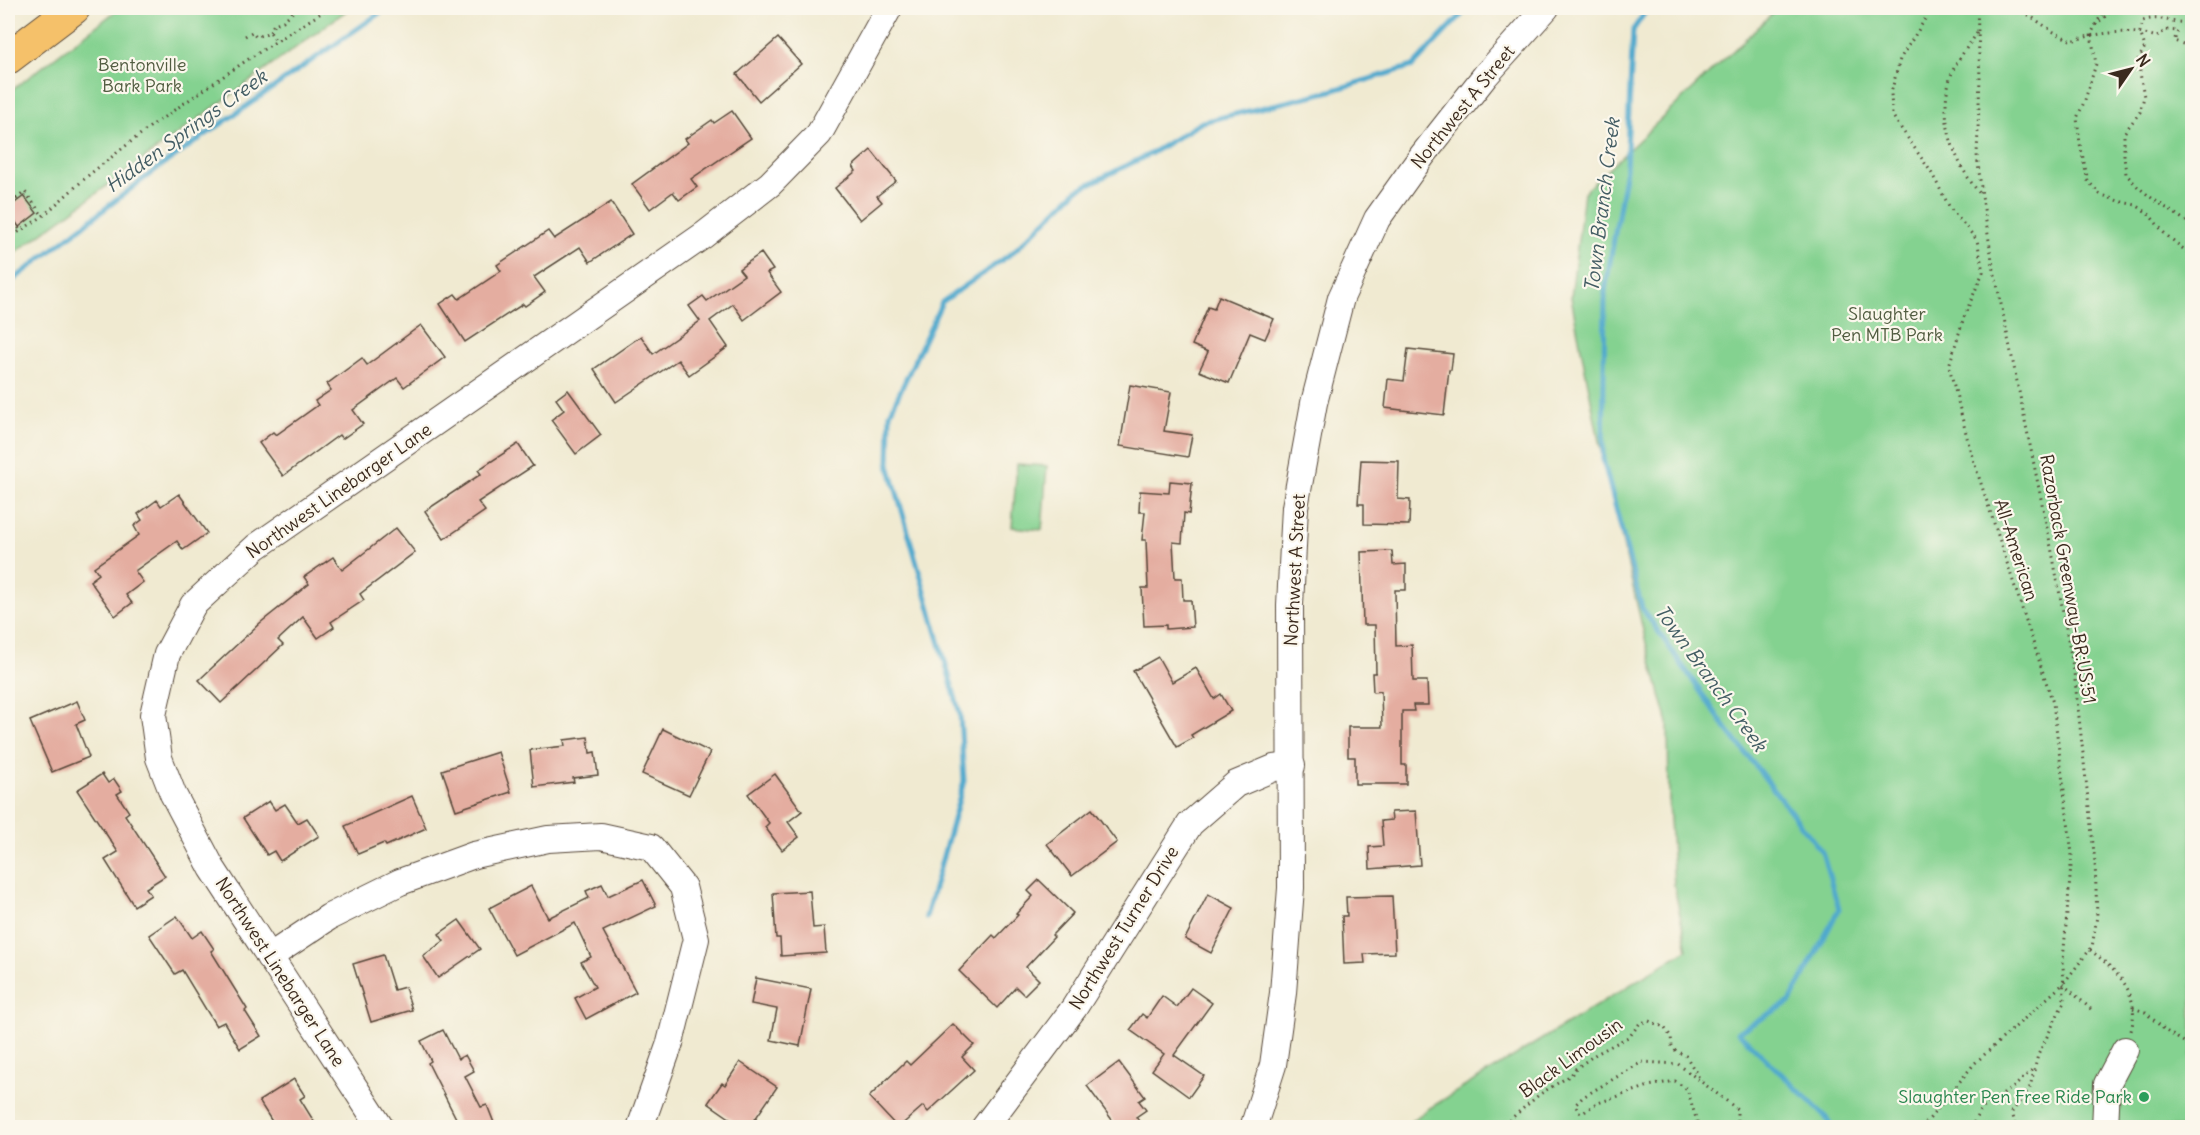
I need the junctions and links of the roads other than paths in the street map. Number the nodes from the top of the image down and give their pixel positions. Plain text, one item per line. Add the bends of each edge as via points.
1 (74, 8) edge
2 (890, 8) edge
3 (1546, 8) edge
4 (8, 58) edge
5 (1292, 766) junction
6 (269, 957) junction
7 (2125, 1050) road end
8 (381, 1128) edge
9 (640, 1128) edge
10 (984, 1128) edge
11 (1252, 1128) edge
12 (2105, 1128) edge

1 - 4 main road
2 - 6 street, Northwest Linebarger Lane via 819,134 770,184 705,235 256,547 193,605 167,654 153,715 159,758 173,795 212,868
3 - 5 street, Northwest A Street via 1485,76 1377,219 1341,298 1314,403 1295,507 1290,605
5 - 10 street, Northwest Turner Drive via 1274,768 1236,784 1190,824 1074,1008
5 - 11 street, Northwest A Street via 1283,993 1273,1065
6 - 8 street, Northwest Linebarger Lane
6 - 9 street via 329,917 400,882 474,855 548,839 601,836 651,847 683,887 696,939 670,1043
7 - 12 street via 2107,1084

